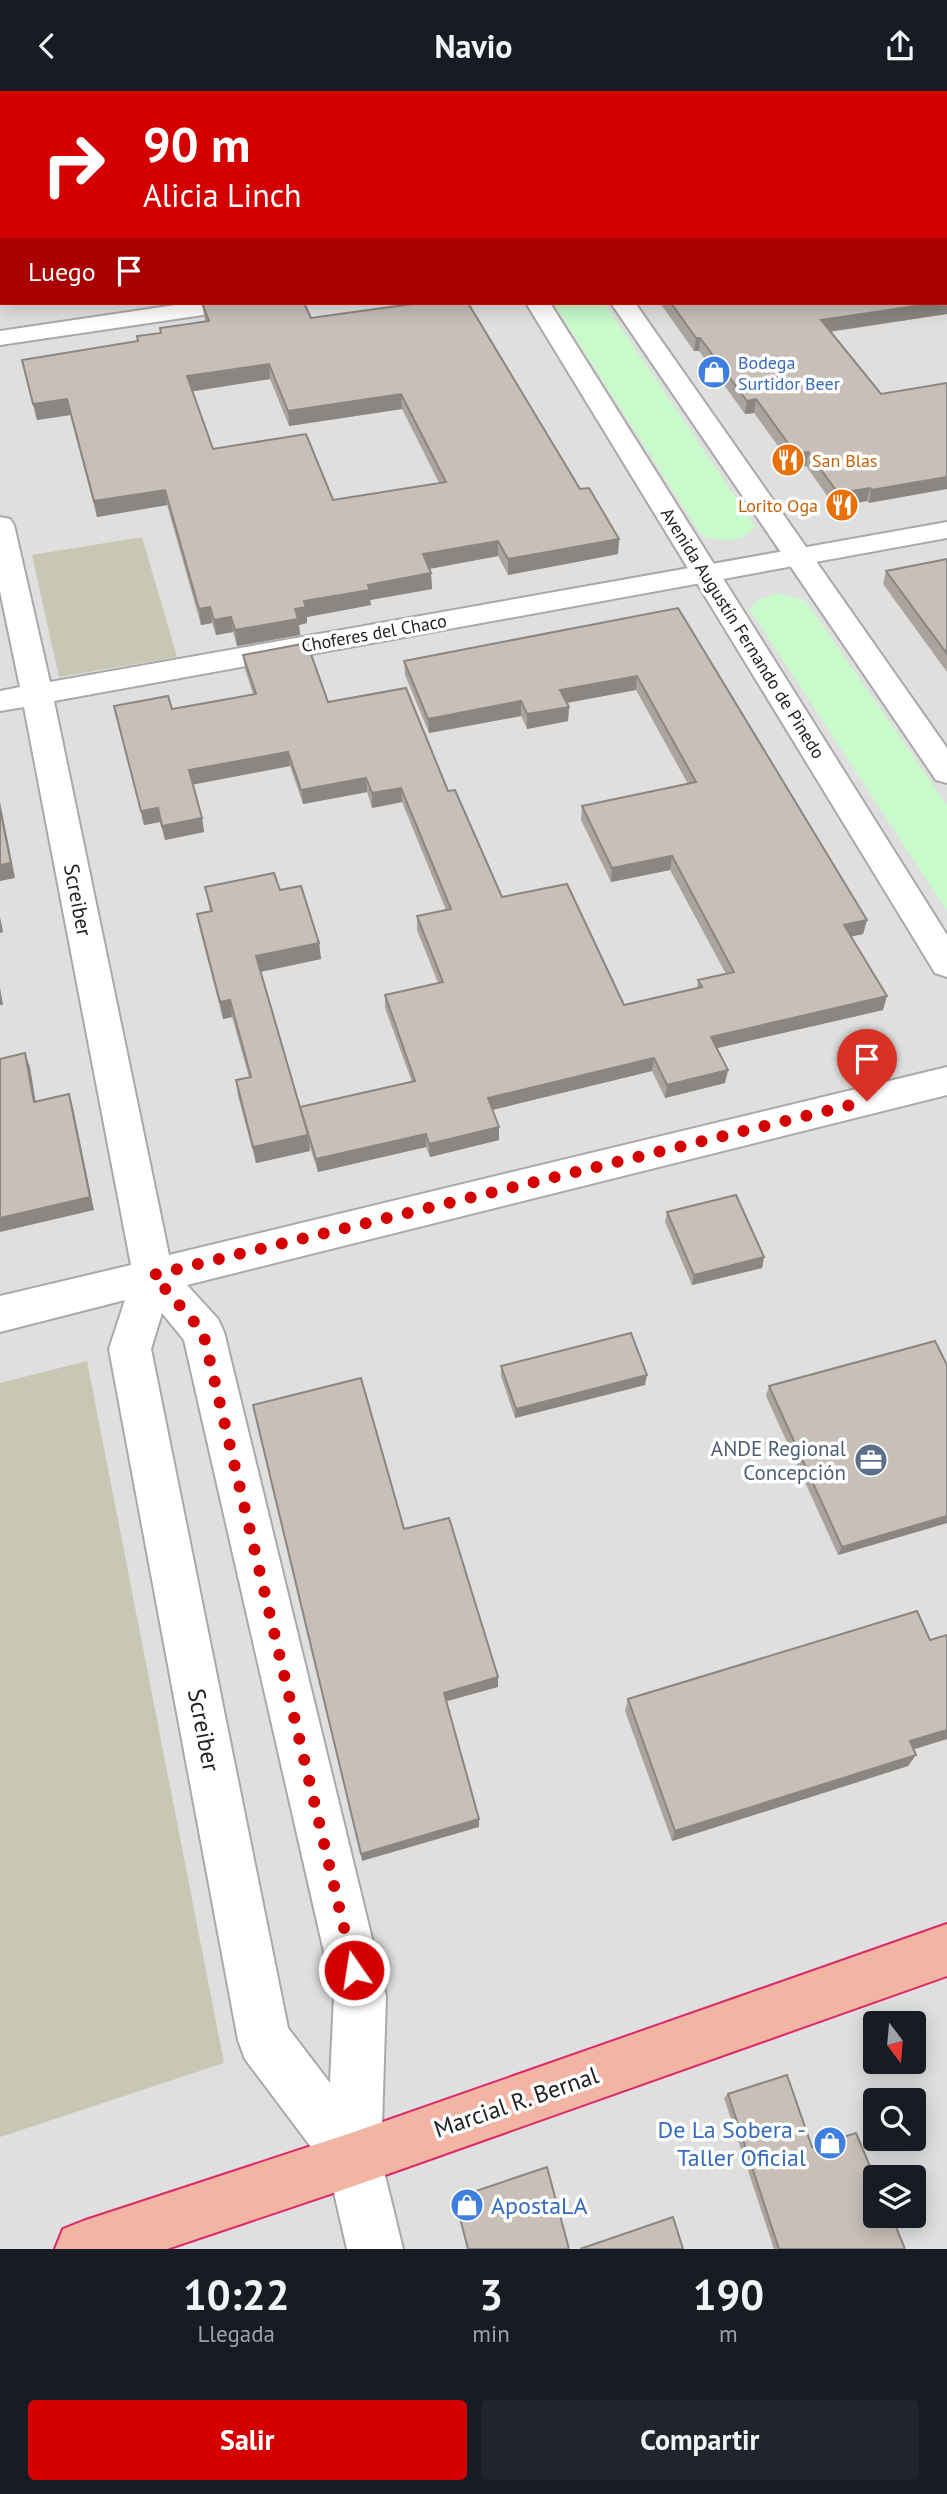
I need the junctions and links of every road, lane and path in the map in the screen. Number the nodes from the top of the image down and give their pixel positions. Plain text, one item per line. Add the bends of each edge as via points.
1 (223, 305) edge
2 (539, 305) edge
3 (624, 305) edge
4 (0, 338) edge
5 (0, 525) edge
6 (947, 530) edge
7 (797, 557) junction
8 (706, 573) junction
9 (37, 694) junction
10 (0, 701) edge
11 (947, 772) edge
12 (947, 964) edge
13 (947, 1081) edge
14 (153, 1275) junction
15 (0, 1314) edge
16 (947, 1950) edge
17 (354, 2159) junction
18 (83, 2249) edge
19 (375, 2249) edge

1 - 4 street
2 - 8 street, Avenida Augustín Fernando de Pinedo
3 - 7 street
5 - 9 street, Screiber
6 - 7 street, Choferes del Chaco
7 - 8 street, Choferes del Chaco
7 - 11 street
8 - 9 street, Choferes del Chaco
8 - 12 street, Avenida Augustín Fernando de Pinedo
9 - 10 street, Choferes del Chaco
9 - 14 street, Screiber
13 - 14 street
14 - 15 street
14 - 17 street, Screiber via 203,1332 360,1996
14 - 17 street, Screiber via 131,1349 264,2040
16 - 17 highway, Marcial R. Bernal
17 - 18 highway, Marcial R. Bernal
17 - 19 street, Screiber

